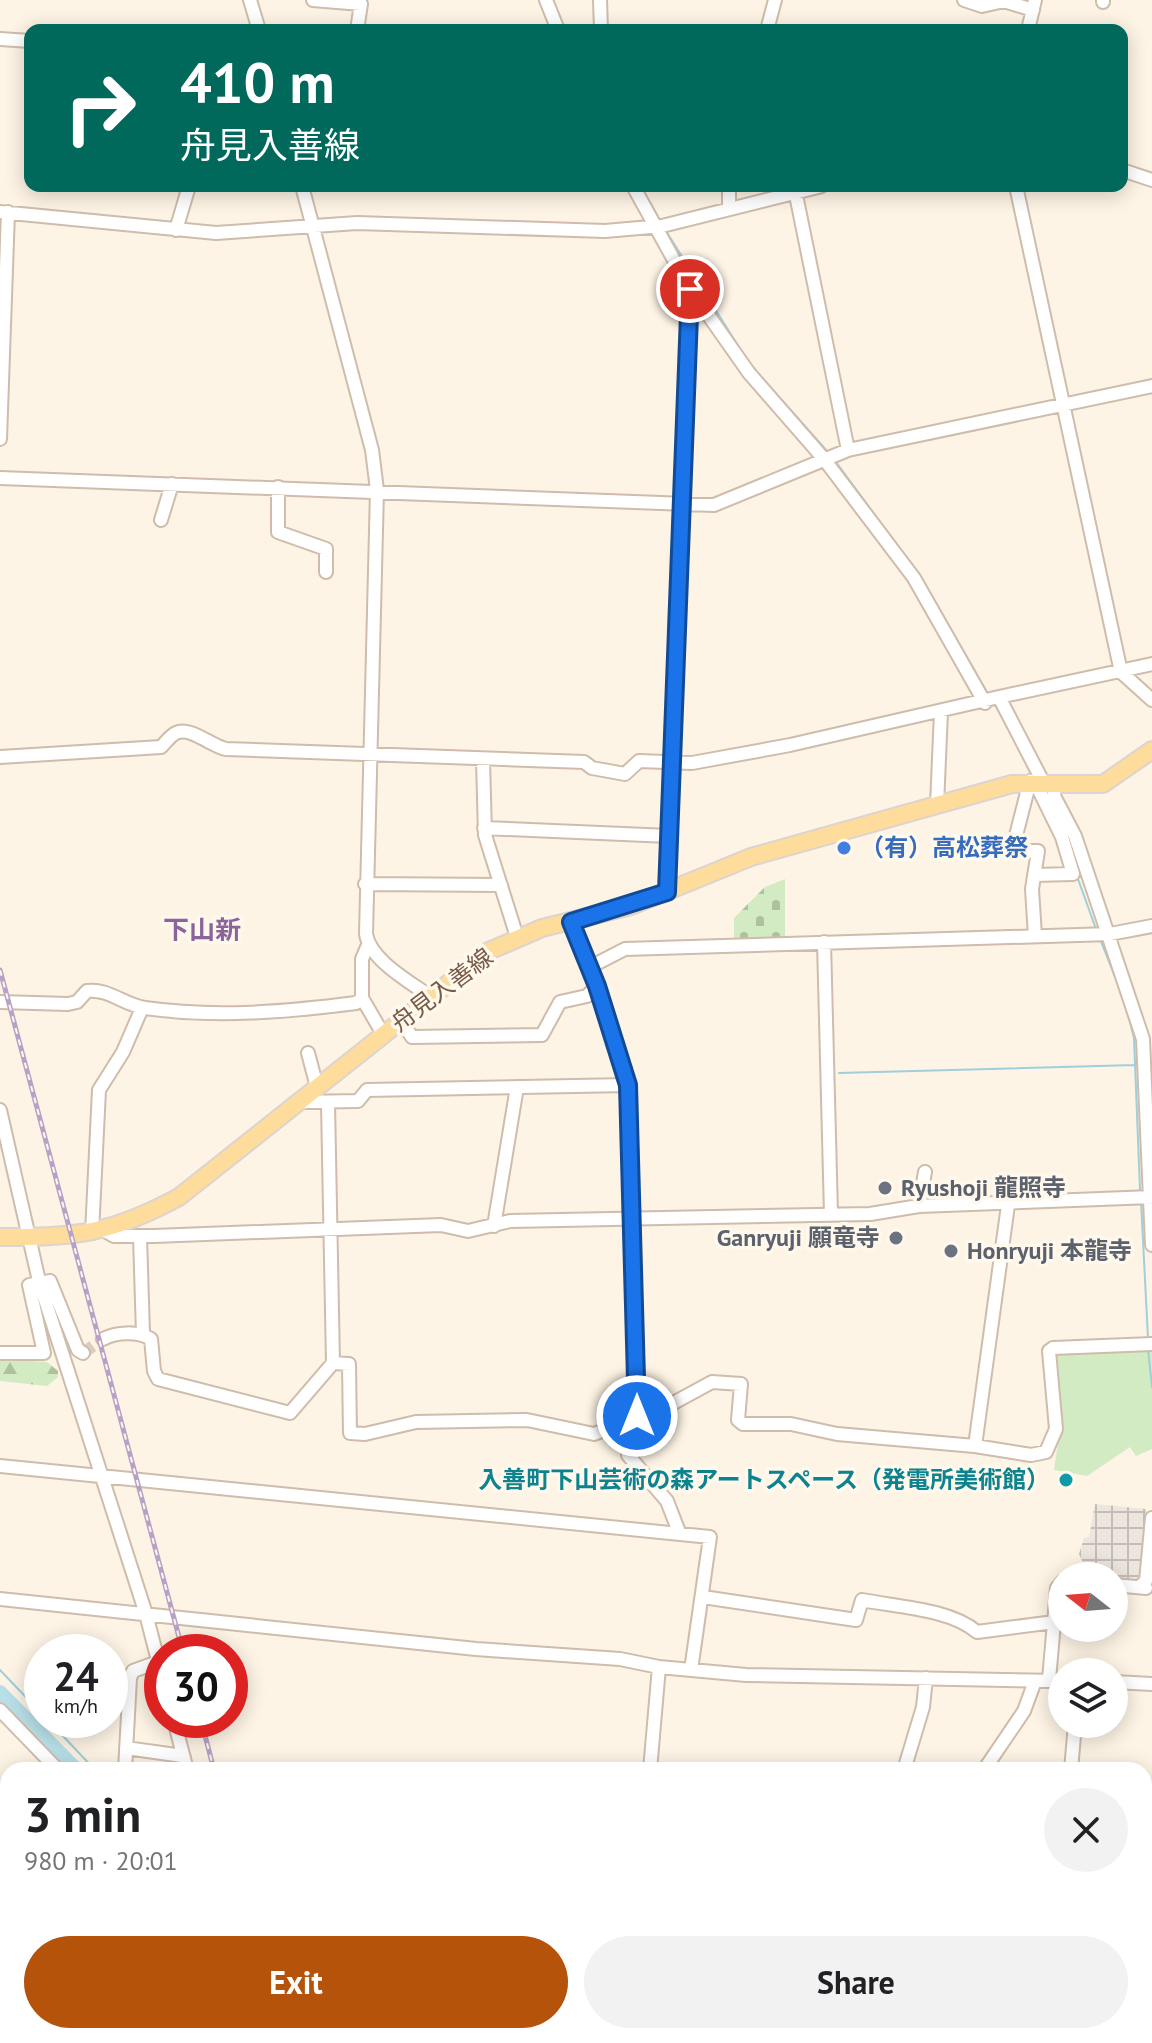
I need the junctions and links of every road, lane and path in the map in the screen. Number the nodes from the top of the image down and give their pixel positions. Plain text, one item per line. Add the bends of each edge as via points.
1 (250, 0) edge
2 (313, 0) edge
3 (546, 0) edge
4 (600, 0) edge
5 (775, 0) edge
6 (964, 0) edge
7 (1034, 5) edge
8 (257, 24) edge
9 (358, 24) edge
10 (556, 24) edge
11 (602, 24) edge
12 (769, 24) edge
13 (0, 39) edge
14 (24, 41) edge
15 (1128, 172) edge
16 (1152, 180) edge
17 (187, 192) edge
18 (304, 192) edge
19 (636, 192) edge
20 (729, 192) edge
21 (791, 192) edge
22 (799, 192) edge
23 (1017, 192) edge
24 (729, 208) junction
25 (4, 212) edge
26 (313, 225) junction
27 (655, 227) junction
28 (176, 230) junction
29 (690, 289) junction
30 (1152, 386) edge
31 (1063, 404) junction
32 (0, 439) edge
33 (848, 450) junction
34 (824, 459) junction
35 (0, 478) edge
36 (172, 484) junction
37 (278, 487) junction
38 (377, 490) junction
39 (680, 502) junction
40 (161, 520) dead end
41 (326, 572) dead end
42 (1152, 664) edge
43 (1121, 672) junction
44 (999, 697) junction
45 (1152, 700) edge
46 (985, 703) junction
47 (941, 712) junction
48 (1152, 750) edge
49 (369, 754) junction
50 (0, 757) edge
51 (483, 759) junction
52 (673, 764) junction
53 (1041, 782) junction
54 (937, 805) junction
55 (484, 828) junction
56 (669, 836) junction
57 (1065, 849) junction
58 (1038, 851) junction
59 (1034, 875) junction
60 (365, 884) junction
61 (501, 885) junction
62 (667, 892) junction
63 (571, 922) junction
64 (1152, 926) edge
65 (1110, 934) junction
66 (1035, 936) junction
67 (517, 937) junction
68 (824, 942) junction
69 (368, 945) junction
70 (590, 967) junction
71 (597, 986) junction
72 (431, 997) junction
73 (362, 998) junction
74 (0, 1002) edge
75 (142, 1008) junction
76 (401, 1021) junction
77 (383, 1034) junction
78 (308, 1053) dead end
79 (628, 1085) junction
80 (317, 1087) junction
81 (517, 1087) junction
82 (299, 1102) junction
83 (328, 1103) junction
84 (0, 1111) edge
85 (925, 1172) dead end
86 (1151, 1198) edge
87 (1008, 1205) junction
88 (919, 1206) junction
89 (831, 1214) junction
90 (634, 1217) junction
91 (494, 1226) junction
92 (331, 1228) junction
93 (98, 1232) junction
94 (140, 1236) junction
95 (0, 1237) edge
96 (28, 1237) junction
97 (1152, 1245) edge
98 (39, 1281) junction
99 (143, 1334) junction
100 (103, 1339) tunnel mouth
101 (1152, 1344) edge
102 (0, 1353) edge
103 (83, 1353) dead end
104 (333, 1363) junction
105 (637, 1416) junction
106 (975, 1446) junction
107 (0, 1466) edge
108 (103, 1477) junction
109 (1152, 1518) edge
110 (679, 1532) junction
111 (1145, 1586) edge
112 (703, 1597) junction
113 (0, 1599) edge
114 (146, 1614) junction
115 (1048, 1623) edge
116 (151, 1634) edge
117 (144, 1667) edge
118 (659, 1667) junction
119 (691, 1670) junction
120 (926, 1678) junction
121 (1048, 1680) edge
122 (1035, 1681) junction
123 (1128, 1683) edge
124 (1152, 1684) edge
125 (0, 1710) edge
126 (178, 1738) edge
127 (1074, 1738) edge
128 (126, 1748) junction
129 (183, 1756) junction
130 (50, 1762) edge
131 (125, 1762) edge
132 (185, 1762) edge
133 (651, 1762) edge
134 (906, 1762) edge
135 (989, 1762) edge
136 (1072, 1762) edge

1 - 8 street
2 - 9 street via 361,4
3 - 10 street
4 - 11 street
5 - 12 street
6 - 7 street via 982,6 1004,1
13 - 14 street
15 - 16 street
17 - 28 street
18 - 26 street
19 - 27 street
20 - 24 street
21 - 24 street
22 - 33 street
23 - 31 street
24 - 27 street
25 - 28 street
25 - 32 street
26 - 27 street via 605,231
26 - 28 street via 216,233
26 - 38 street via 372,450
27 - 29 street
29 - 34 street via 749,373
29 - 39 street
30 - 31 street
31 - 33 street
31 - 43 street
33 - 34 street
34 - 39 street via 714,505
34 - 46 street via 914,578
35 - 36 street
36 - 37 street
36 - 40 street
37 - 38 street
37 - 41 street via 278,532 326,549
38 - 39 street
38 - 49 street
39 - 52 street
42 - 43 street
43 - 44 street
43 - 45 street
44 - 46 street
44 - 53 street
46 - 47 street
47 - 52 street
47 - 54 street
48 - 53 main road, 舟見入善線 via 1103,784
49 - 50 street via 226,749 190,732 176,733 161,747
49 - 51 street
49 - 60 street
51 - 52 street via 584,762 625,774 639,761
51 - 55 street
52 - 56 street
53 - 54 main road, 舟見入善線
53 - 57 street
53 - 58 street via 1012,851
53 - 65 street via 1066,814
54 - 62 main road, 舟見入善線 via 751,857
55 - 56 street
55 - 61 street
56 - 62 street
57 - 58 street
57 - 59 street via 1073,874
58 - 59 street
59 - 66 street
60 - 61 street
60 - 69 street
61 - 67 street
62 - 63 main road, 舟見入善線
63 - 67 main road, 舟見入善線
63 - 70 street
64 - 65 street
65 - 66 street
65 - 86 street via 1143,1039
66 - 68 street
67 - 72 main road, 舟見入善線 via 489,951
68 - 70 street via 625,949
68 - 89 street
69 - 72 street
69 - 73 street via 362,959
70 - 71 street
71 - 76 street via 587,996 560,1002 542,1035 412,1037
71 - 79 street
72 - 76 main road, 舟見入善線
73 - 75 street via 266,1014
73 - 77 street
74 - 75 street via 68,1004 98,989
75 - 93 street via 99,1090
76 - 77 main road, 舟見入善線
77 - 80 main road, 舟見入善線
78 - 80 street
79 - 81 street
79 - 90 street
80 - 82 main road, 舟見入善線
81 - 83 street via 367,1090 358,1101
81 - 91 street
82 - 83 street
82 - 93 main road, 舟見入善線 via 179,1197 137,1220
83 - 92 street
84 - 96 street
85 - 88 street
86 - 87 street
86 - 97 street
87 - 88 street
87 - 106 street
88 - 89 street
89 - 90 street
90 - 91 street
90 - 105 street
91 - 92 street via 468,1231 441,1225
92 - 94 street
92 - 104 street
93 - 94 street
93 - 96 main road, 舟見入善線
94 - 99 street
95 - 96 main road, 舟見入善線
96 - 98 street
98 - 102 street via 29,1285 44,1353
98 - 103 street via 50,1281
98 - 108 street
99 - 100 street
99 - 104 street via 151,1339 158,1379 290,1413
101 - 106 street via 1053,1348 1048,1357 1056,1429 1046,1452 1031,1455
104 - 105 street via 349,1364 350,1433 416,1422 527,1420 594,1434
105 - 106 street via 712,1382 741,1384 738,1420 743,1424 791,1424 837,1434
105 - 110 street via 628,1455 667,1501
107 - 108 street
108 - 110 street
108 - 114 street
109 - 111 street
110 - 112 street via 710,1537
112 - 115 street via 856,1620 862,1600 946,1614 977,1632
112 - 119 street
113 - 114 street
114 - 116 street
114 - 118 street
117 - 128 street via 133,1671
118 - 119 street
118 - 133 street
119 - 120 street
120 - 122 street
120 - 134 street
121 - 122 street
122 - 135 street via 1024,1711
123 - 124 street
125 - 130 street
126 - 129 street
127 - 136 street
128 - 129 street
128 - 131 street
129 - 132 street

